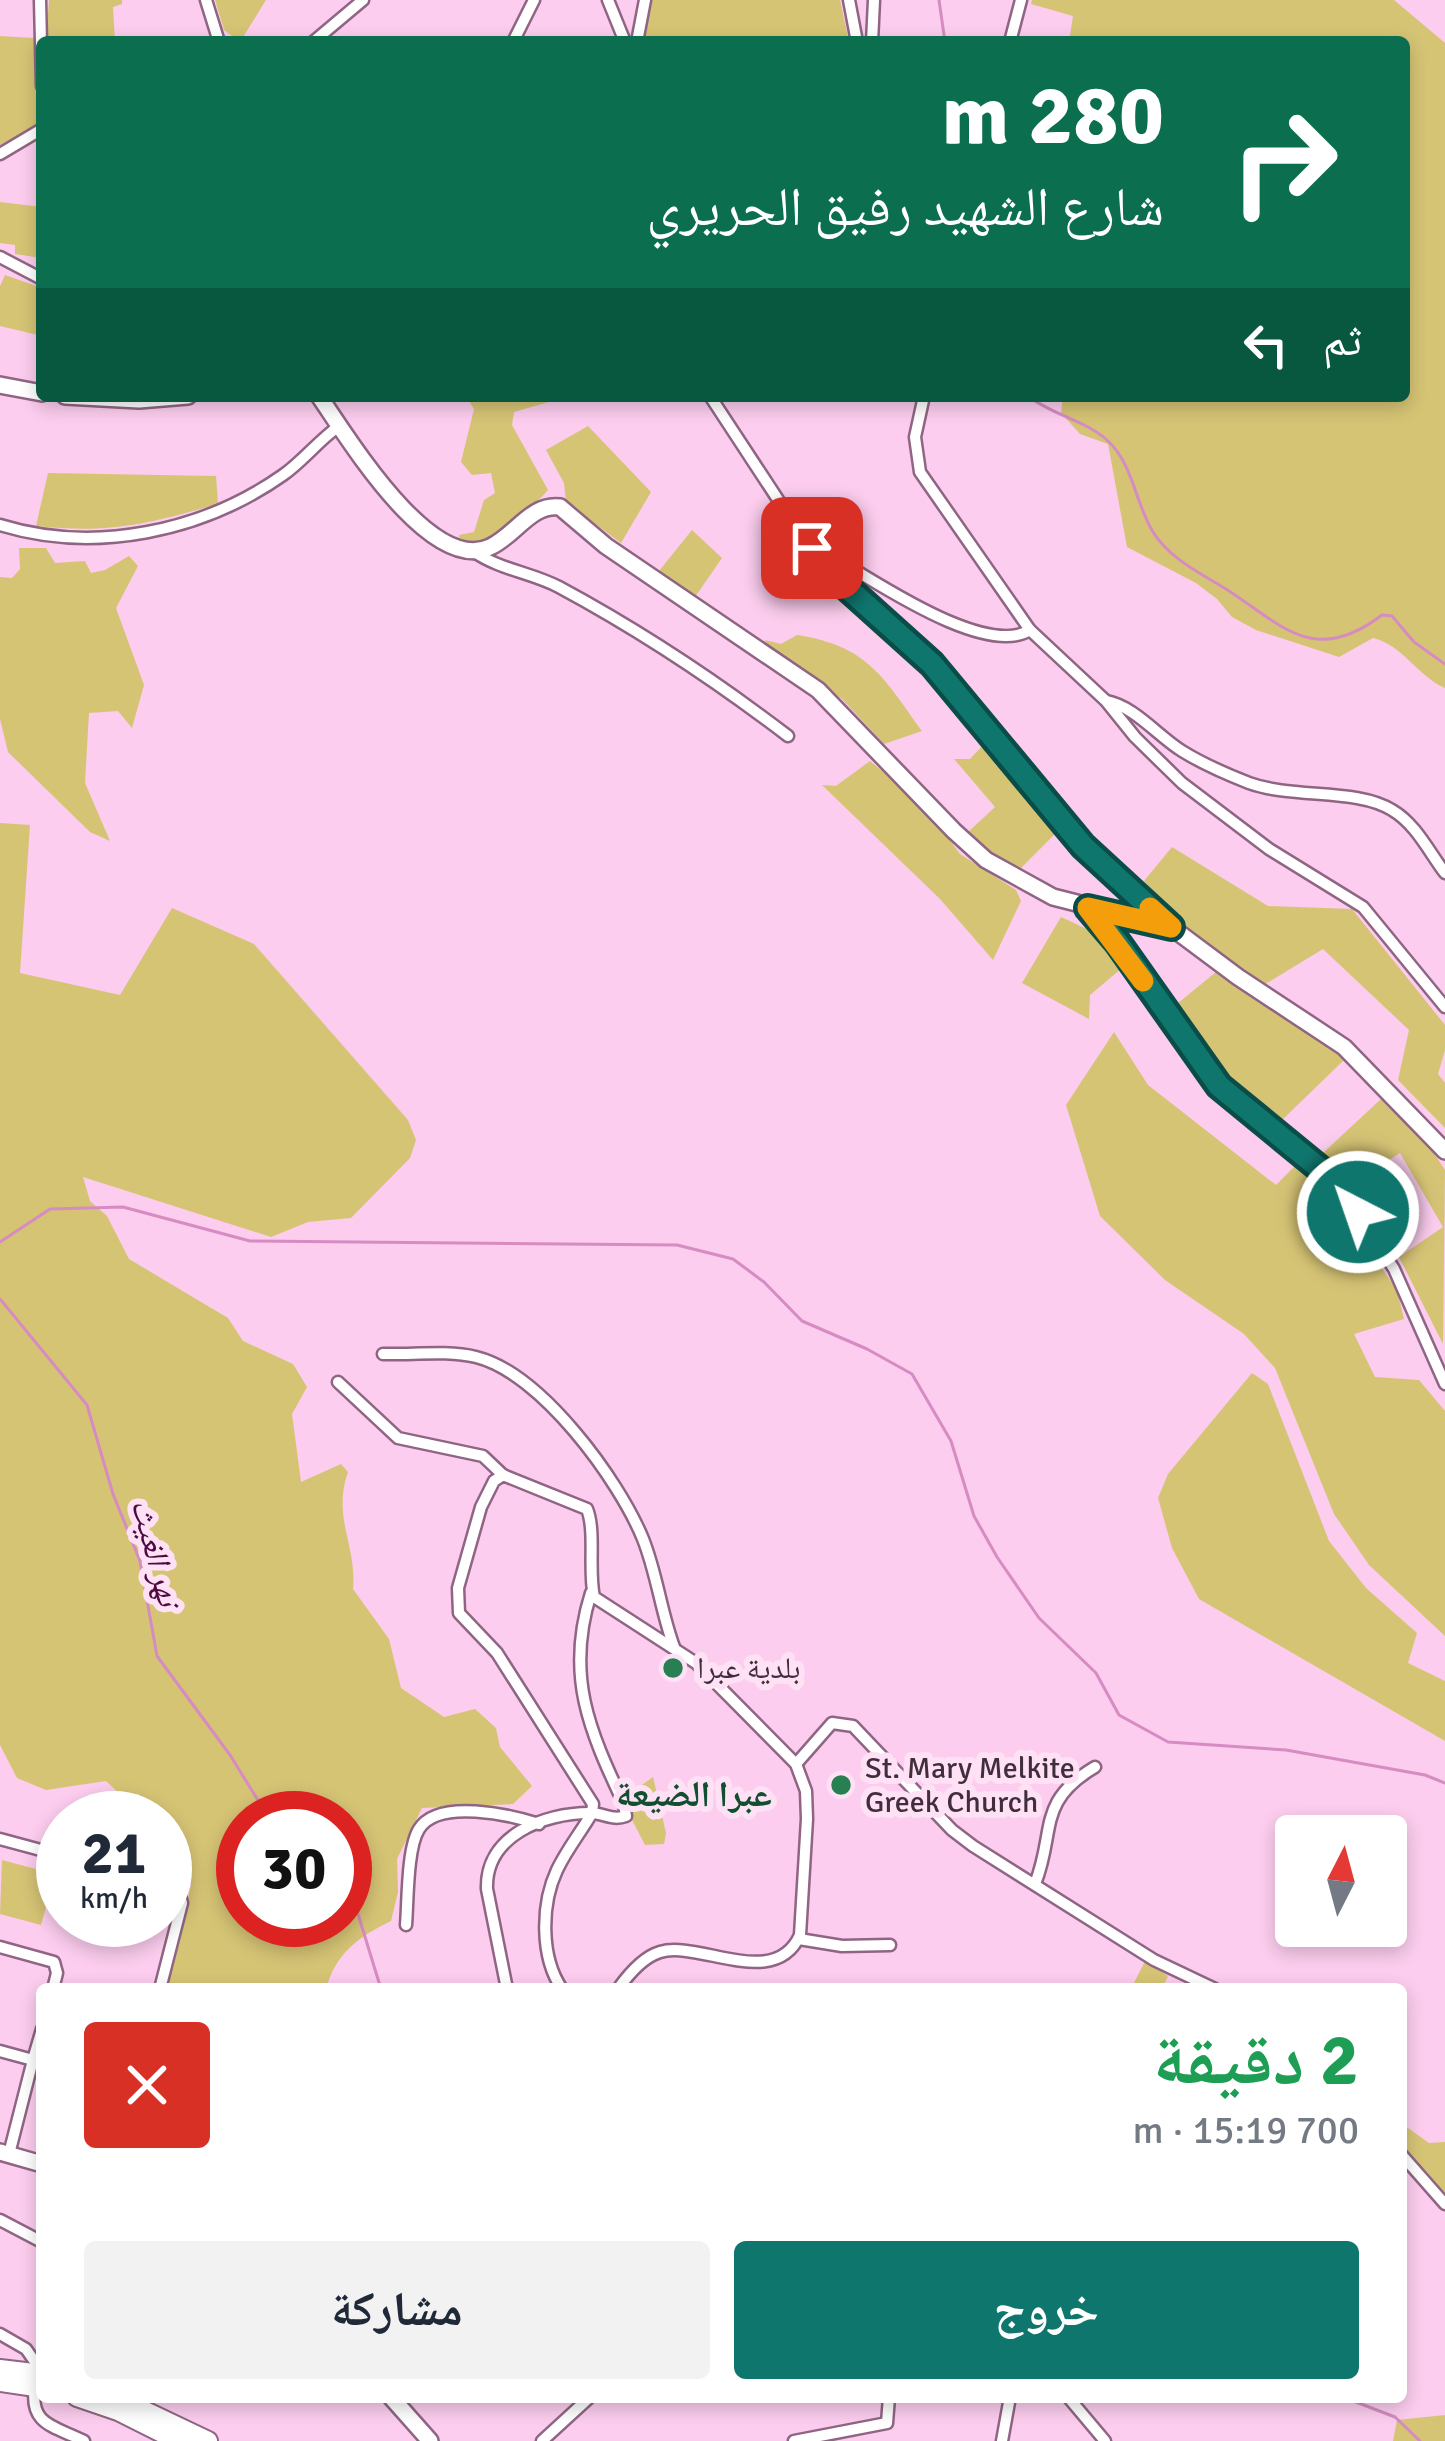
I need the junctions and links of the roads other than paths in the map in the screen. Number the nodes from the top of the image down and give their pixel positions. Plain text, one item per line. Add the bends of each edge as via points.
1 (40, 0) edge
2 (206, 0) edge
3 (363, 0) edge
4 (534, 0) edge
5 (608, 0) edge
6 (645, 0) edge
7 (849, 0) edge
8 (874, 0) edge
9 (1021, 0) edge
10 (41, 36) edge
11 (217, 36) edge
12 (320, 36) edge
13 (517, 36) edge
14 (623, 36) edge
15 (638, 36) edge
16 (855, 36) edge
17 (872, 36) edge
18 (1012, 36) edge
19 (36, 133) edge
20 (0, 154) edge
21 (0, 256) edge
22 (36, 276) edge
23 (0, 385) edge
24 (36, 392) edge
25 (323, 402) edge
26 (714, 402) edge
27 (923, 402) edge
28 (339, 426) junction
29 (0, 525) edge
30 (472, 551) junction
31 (838, 574) junction
32 (1030, 630) junction
33 (1106, 701) junction
34 (788, 736) dead end
35 (1445, 873) edge
36 (1088, 908) junction
37 (1171, 927) junction
38 (1445, 1006) edge
39 (1445, 1151) edge
40 (383, 1354) dead end
41 (338, 1382) dead end
42 (1445, 1384) edge
43 (503, 1475) junction
44 (591, 1593) junction
45 (676, 1650) junction
46 (796, 1764) junction
47 (1094, 1767) dead end
48 (592, 1813) junction
49 (539, 1824) junction
50 (0, 1839) edge
51 (36, 1849) edge
52 (1035, 1884) junction
53 (406, 1925) dead end
54 (799, 1939) junction
55 (890, 1945) dead end
56 (0, 1947) edge
57 (171, 1947) edge
58 (53, 1983) edge
59 (162, 1983) edge
60 (506, 1983) edge
61 (560, 1983) edge
62 (624, 1983) edge
63 (1202, 1983) edge
64 (36, 2050) edge
65 (0, 2051) edge
66 (33, 2060) junction
67 (4, 2153) edge
68 (1407, 2161) edge
69 (36, 2162) edge
70 (1445, 2204) edge
71 (0, 2220) edge
72 (36, 2239) edge
73 (0, 2334) edge
74 (0, 2369) edge
75 (36, 2371) edge
76 (36, 2379) edge
77 (36, 2380) edge
78 (0, 2382) edge
79 (37, 2403) edge
80 (95, 2403) edge
81 (128, 2403) edge
82 (396, 2403) edge
83 (583, 2403) edge
84 (889, 2403) edge
85 (1009, 2403) edge
86 (1073, 2403) edge
87 (887, 2422) junction
88 (84, 2441) edge
89 (178, 2441) edge
90 (208, 2441) edge
91 (430, 2441) edge
92 (542, 2441) edge
93 (794, 2441) edge
94 (888, 2441) edge
95 (1002, 2441) edge
96 (1105, 2441) edge

1 - 10 street
2 - 11 street
3 - 12 street
4 - 13 street
5 - 14 street
6 - 15 street
7 - 16 street
8 - 17 street
9 - 18 street
19 - 20 street
21 - 22 street
23 - 24 street
25 - 28 street
26 - 31 street via 794,524
27 - 32 street via 915,437 920,472
28 - 29 street via 282,476 172,526 90,540
28 - 30 street via 417,521
30 - 34 street via 632,628
30 - 36 street via 495,544 544,507 560,507 826,697 986,860
31 - 32 street via 853,569 982,632 1015,637
31 - 37 street via 932,664 1083,846
32 - 33 street
33 - 35 street via 1197,760 1253,784 1389,808
33 - 38 street via 1202,800 1363,907
36 - 37 street
36 - 42 street via 1219,1086 1341,1186 1394,1269
37 - 39 street via 1344,1047
40 - 45 street via 480,1358 543,1398 640,1532
41 - 43 street via 398,1438 483,1456
43 - 44 street via 590,1512
43 - 48 street via 481,1507 458,1588 459,1613 520,1686 590,1793
44 - 45 street
44 - 48 street via 580,1688 626,1816
45 - 46 street
46 - 52 street via 828,1726 849,1724 952,1830
46 - 54 street via 807,1819
47 - 52 street via 1052,1809
48 - 49 street
48 - 61 street via 549,1893 548,1947
49 - 53 street via 466,1811 423,1823 414,1840
49 - 60 street via 496,1850 487,1873
50 - 51 street
52 - 63 street
54 - 55 street
54 - 62 street via 785,1953 750,1961 659,1952
56 - 58 street via 54,1962
57 - 59 street
64 - 66 street
65 - 66 street
66 - 67 street
67 - 69 street
68 - 70 street
71 - 72 street
73 - 75 street via 26,2349
74 - 76 main road
77 - 78 main road
79 - 88 street via 36,2415
80 - 89 main road
81 - 90 main road
82 - 91 street
83 - 92 street
84 - 87 street
85 - 95 street
86 - 96 street
87 - 93 street
87 - 94 street

